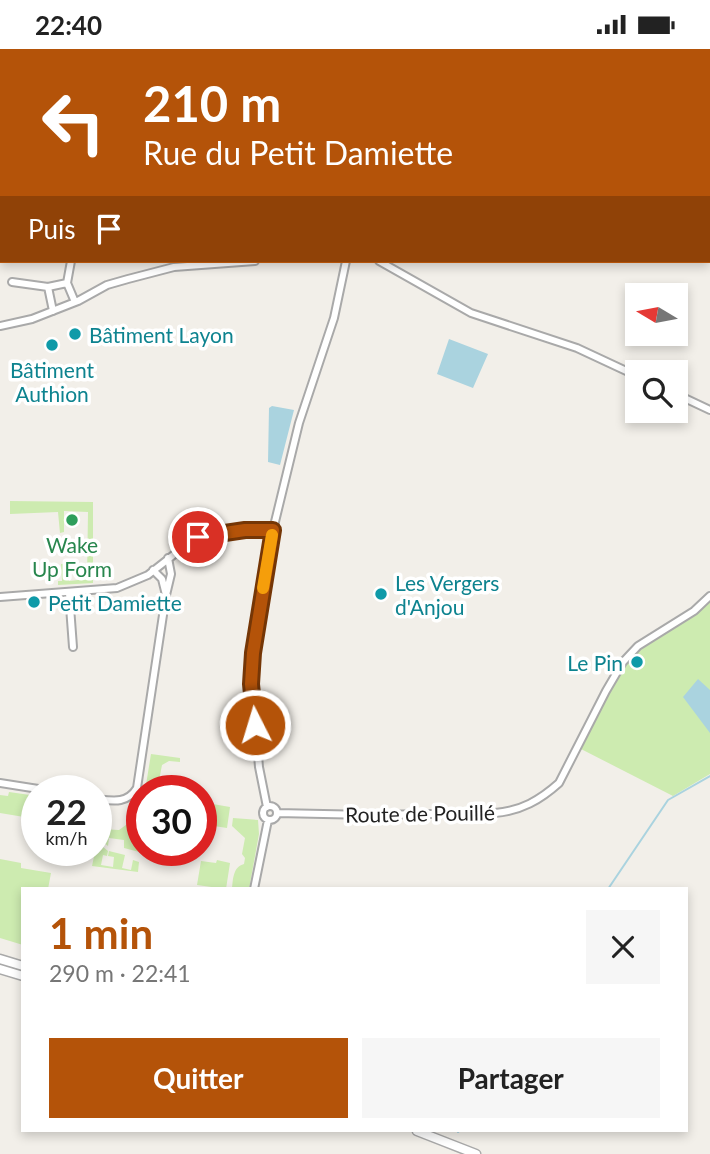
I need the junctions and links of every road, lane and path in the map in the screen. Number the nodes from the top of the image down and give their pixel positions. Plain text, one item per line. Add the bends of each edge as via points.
1 (71, 263) edge
2 (228, 263) edge
3 (346, 263) edge
4 (383, 263) edge
5 (12, 282) dead end
6 (67, 283) junction
7 (48, 288) junction
8 (75, 302) junction
9 (53, 311) junction
10 (0, 326) edge
11 (625, 370) edge
12 (688, 400) edge
13 (710, 410) edge
14 (273, 530) junction
15 (168, 558) junction
16 (153, 570) junction
17 (69, 593) junction
18 (166, 595) junction
19 (710, 596) edge
20 (0, 597) edge
21 (73, 647) dead end
22 (0, 783) edge
23 (21, 786) edge
24 (112, 800) edge
25 (267, 807) junction
26 (277, 813) junction
27 (268, 820) junction
28 (254, 887) edge
29 (0, 959) edge
30 (21, 965) edge
31 (0, 969) edge
32 (21, 975) edge
33 (420, 1132) edge
34 (472, 1153) edge

1 - 6 street
2 - 8 street via 174,267 107,285
3 - 14 street
4 - 11 street via 471,313 577,348
5 - 7 street
6 - 7 street
6 - 8 street
7 - 9 street
8 - 9 street
9 - 10 street
12 - 13 street
14 - 15 street via 198,537
14 - 25 street via 251,684
15 - 16 street
15 - 18 street via 171,574
16 - 17 street via 117,588
16 - 18 street via 162,579
17 - 20 street
17 - 21 street
18 - 24 street via 137,788 122,801
19 - 26 street, Route de Pouillé via 623,661 559,783 526,806 495,813
22 - 23 street
25 - 26 street via 274,807
25 - 27 street via 263,815
26 - 27 street
27 - 28 street
29 - 30 street
31 - 32 street
33 - 34 street

